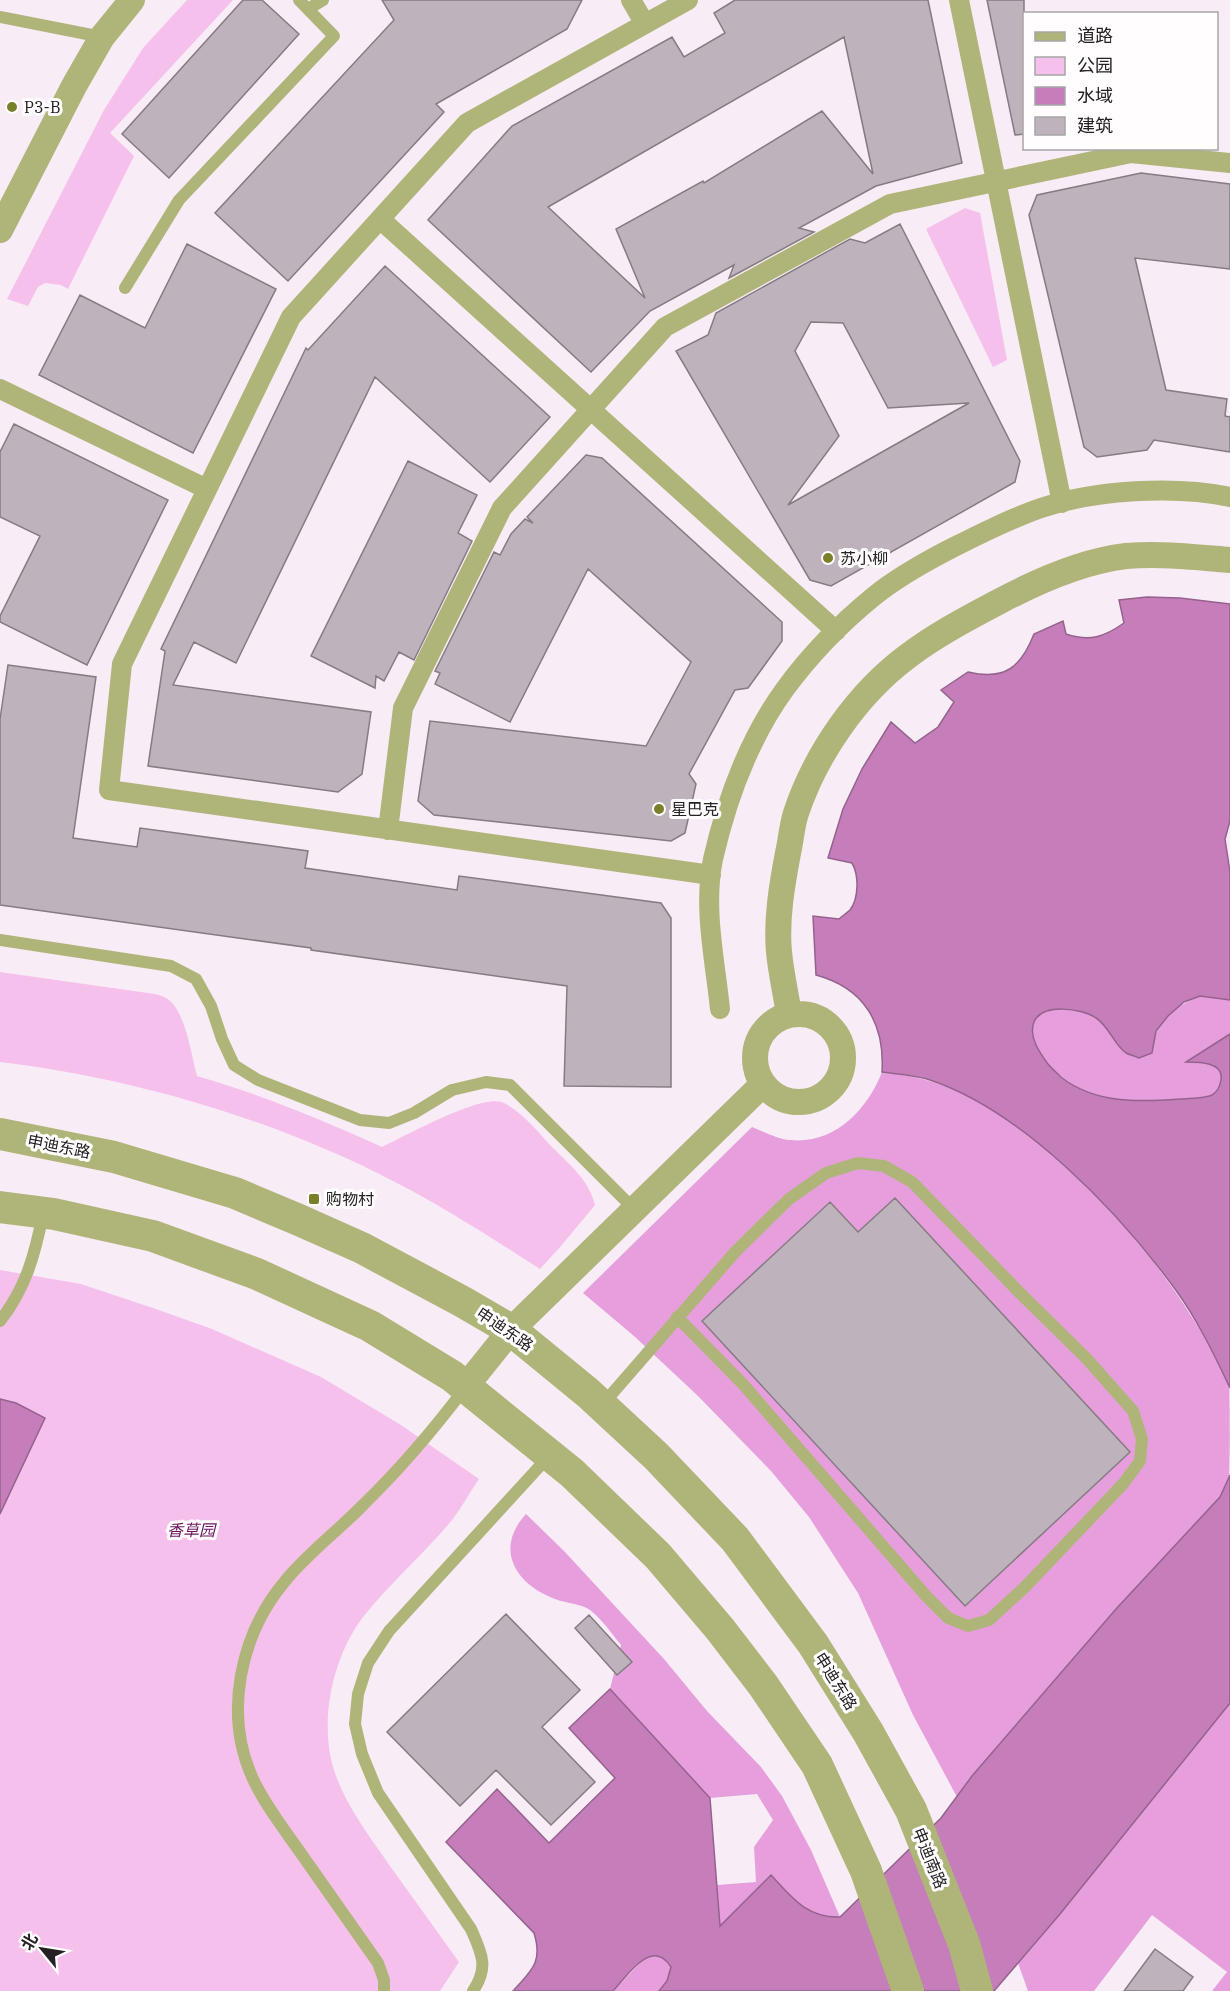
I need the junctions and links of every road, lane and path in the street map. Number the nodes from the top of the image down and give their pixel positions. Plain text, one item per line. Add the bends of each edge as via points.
1 (132, 0) edge
2 (299, 0) edge
3 (324, 0) edge
4 (631, 0) edge
5 (688, 0) edge
6 (959, 0) edge
7 (308, 9) junction
8 (0, 17) edge
9 (645, 24) junction
10 (102, 37) junction
11 (1230, 163) edge
12 (996, 182) junction
13 (380, 219) junction
14 (0, 230) edge
15 (125, 288) dead end
16 (0, 389) edge
17 (590, 410) junction
18 (207, 489) junction
19 (1230, 497) edge
20 (1062, 503) junction
21 (1230, 561) edge
22 (836, 631) junction
23 (388, 830) junction
24 (711, 875) junction
25 (0, 940) edge
26 (720, 1009) dead end
27 (789, 1015) junction
28 (763, 1084) junction
29 (0, 1134) edge
30 (0, 1207) edge
31 (634, 1210) junction
32 (43, 1212) junction
33 (677, 1317) junction
34 (0, 1321) edge
35 (512, 1330) junction
36 (466, 1386) junction
37 (602, 1405) junction
38 (550, 1455) junction
39 (868, 1732) joint
40 (384, 1991) edge
41 (473, 1991) edge
42 (908, 1991) edge
43 (977, 1991) edge

1 - 10 street
2 - 7 lane
3 - 7 lane
4 - 9 street
5 - 9 street
6 - 12 street
7 - 15 lane via 334,36 179,200
8 - 10 lane
9 - 13 street via 467,123
10 - 14 street
11 - 12 street via 1131,153
12 - 17 street via 890,204 665,327
12 - 20 street
13 - 17 street
13 - 18 street via 291,317
16 - 18 street
17 - 22 street
17 - 23 street via 502,508 403,708
18 - 23 street via 122,664 109,790
19 - 20 street via 1162,490
20 - 22 street via 994,527 916,567 873,596
21 - 27 street via 1179,555 1125,556 1086,564 1029,586 963,620 908,656 876,683 851,712 819,761 796,813 782,883 779,924 779,952
22 - 24 street via 785,690 753,742 737,777
23 - 24 street
24 - 26 street via 711,925
25 - 31 lane via 171,966 196,979 234,1065 258,1080 360,1120 389,1123 452,1090 486,1082 510,1085
27 - 28 street via 775,1021 757,1043 754,1058
27 - 28 street via 818,1018 830,1027 842,1053 836,1082 827,1092 800,1102 773,1095
28 - 31 street
29 - 35 street, 申迪东路 via 114,1156 235,1193 362,1248
30 - 32 street
31 - 35 street
32 - 34 lane via 23,1286
32 - 36 street via 153,1236 257,1274 370,1326
33 - 33 lane via 789,1199 826,1173 858,1163 884,1167 912,1182 1087,1359 1133,1411 1142,1439 1140,1461 1024,1588 988,1620 968,1626 948,1618 927,1597 742,1383
33 - 37 lane
35 - 36 street
35 - 37 street, 申迪东路
36 - 38 street
36 - 40 lane via 408,1459 286,1580 264,1610 248,1644 241,1675 238,1708 242,1747 254,1780 378,1964
37 - 39 street, 申迪东路 via 735,1539 813,1644
38 - 41 lane via 389,1631 368,1662 358,1694 355,1724 378,1793 471,1929 481,1952 483,1973
38 - 42 street via 664,1564 720,1629 817,1765 866,1871
39 - 43 street, 申迪南路 via 911,1810 964,1944

